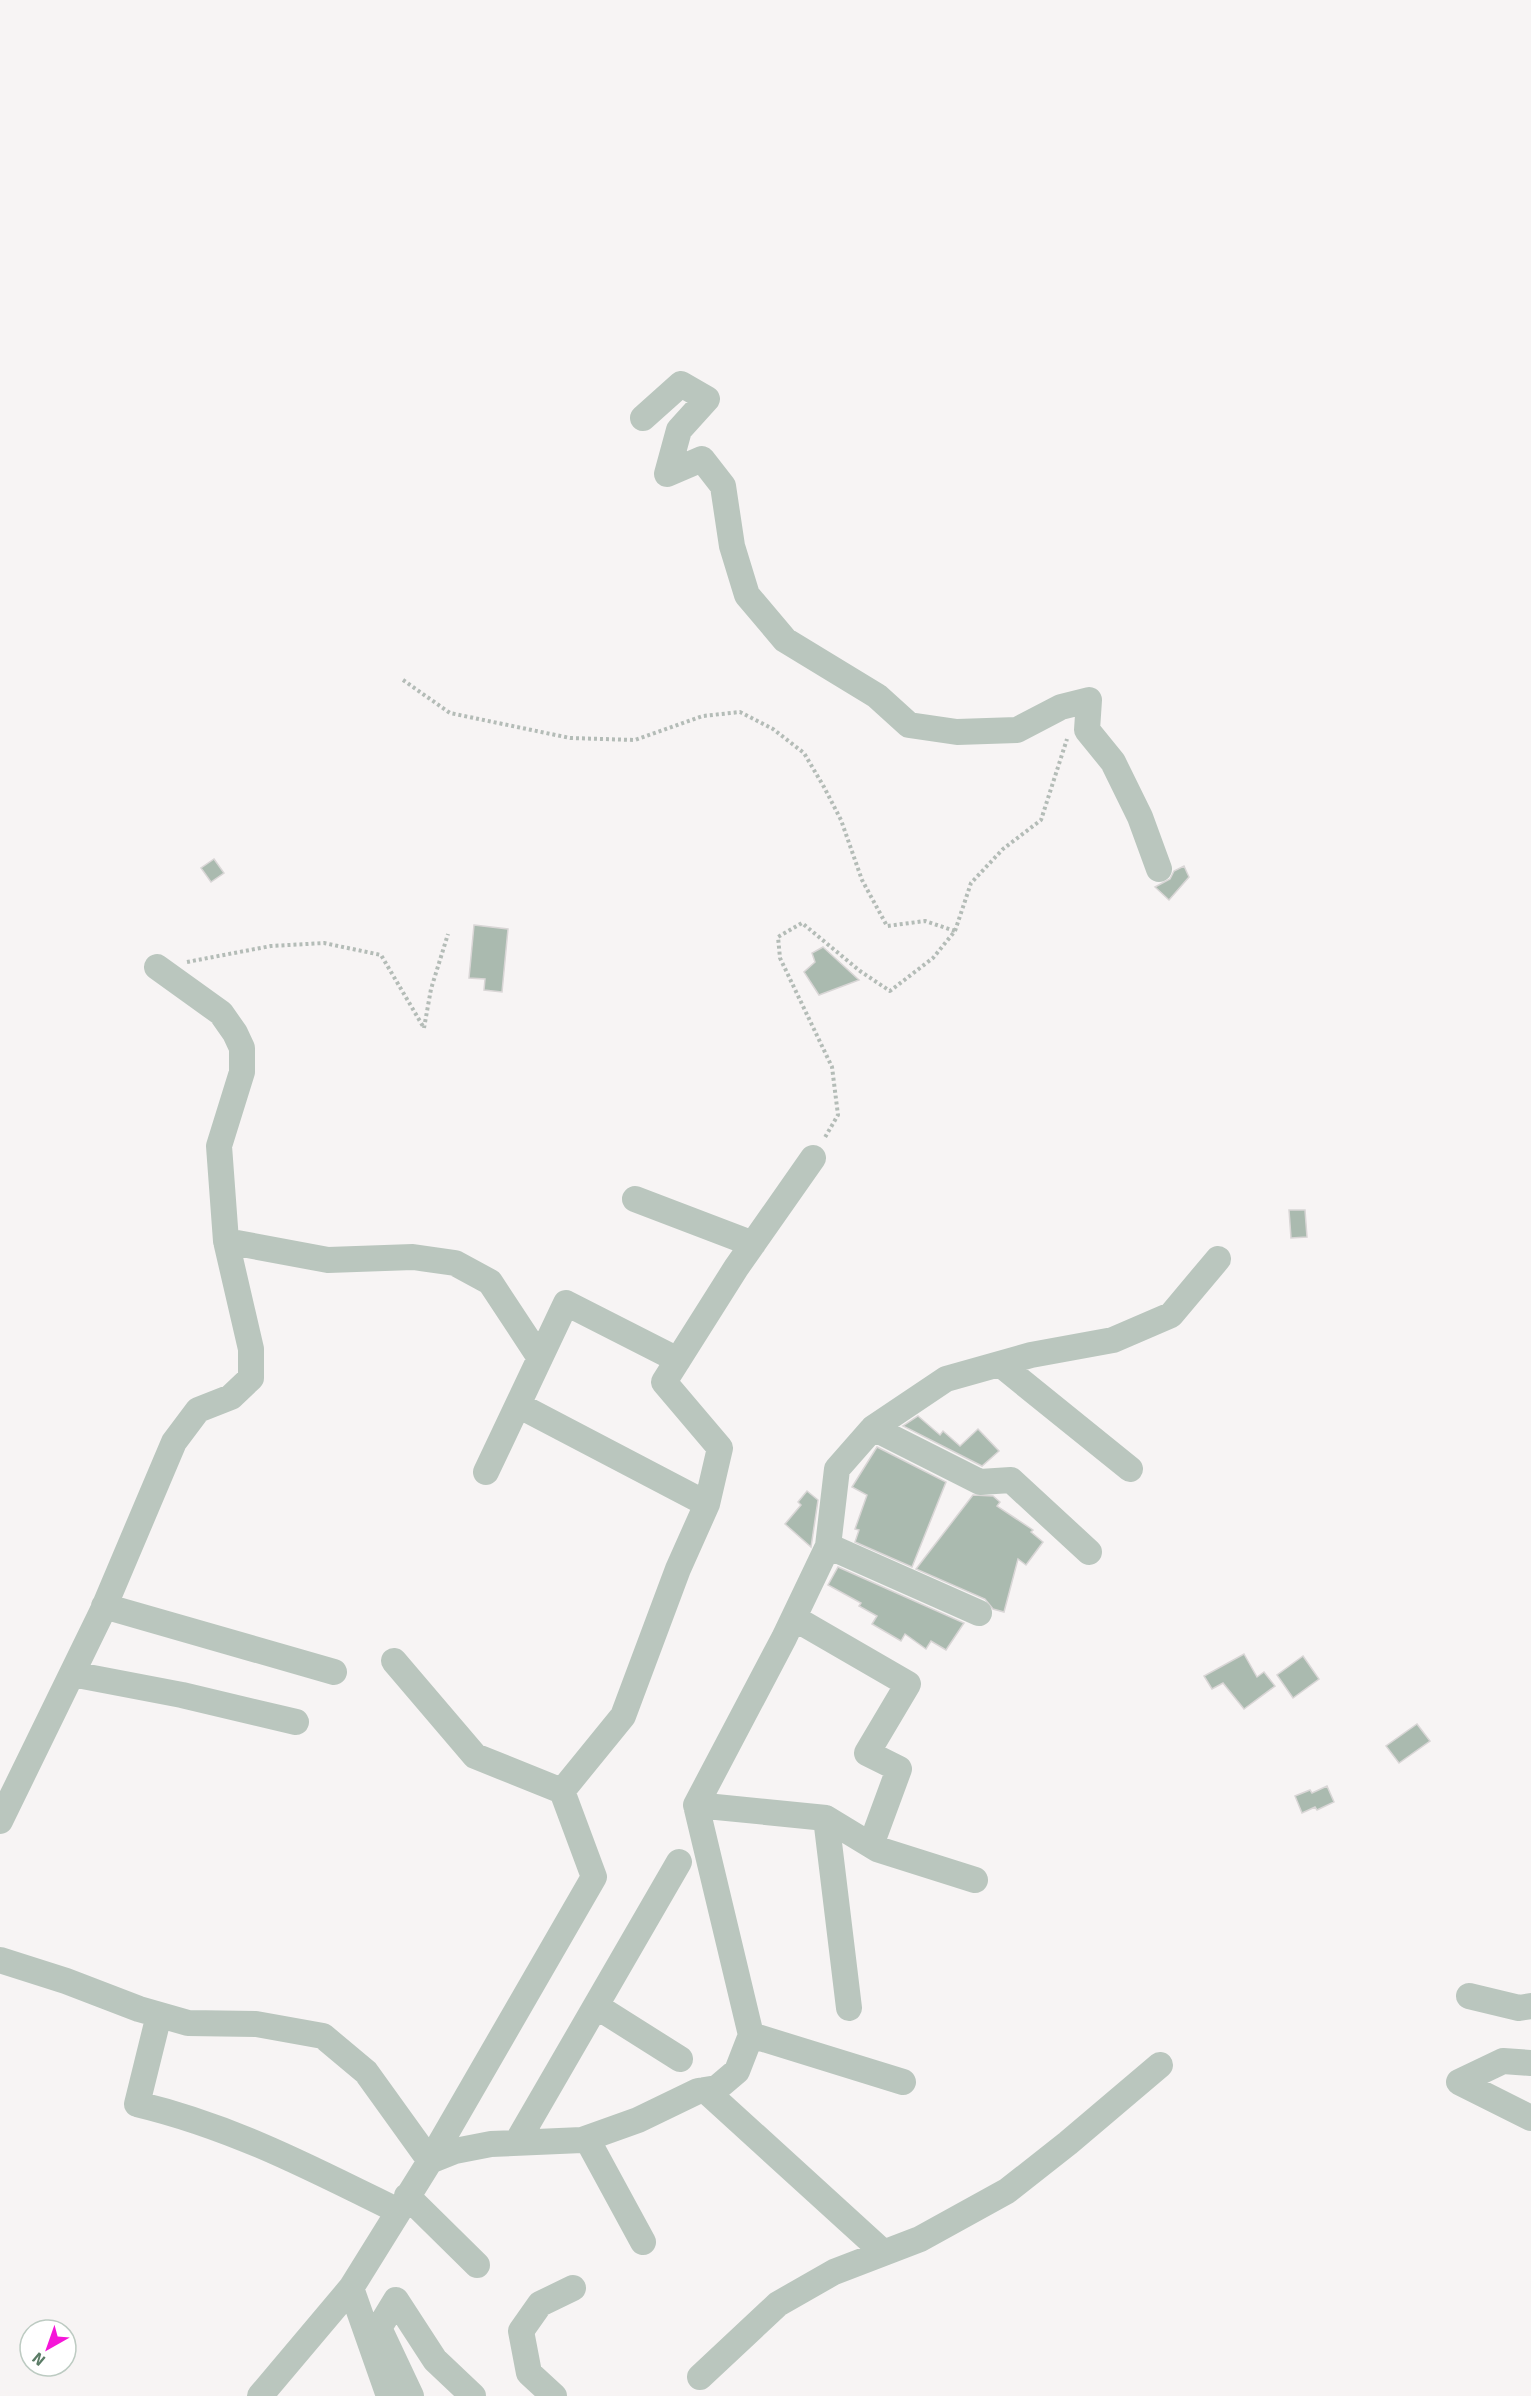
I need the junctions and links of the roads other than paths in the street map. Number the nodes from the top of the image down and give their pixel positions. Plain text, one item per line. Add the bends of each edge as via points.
1 (643, 418) dead end
2 (1159, 869) dead end
3 (157, 967) road end
4 (813, 1158) road end
5 (635, 1199) dead end
6 (226, 1240) junction
7 (753, 1244) junction
8 (1218, 1259) dead end
9 (540, 1358) junction
10 (678, 1360) junction
11 (1000, 1364) junction
12 (518, 1405) junction
13 (873, 1428) junction
14 (1130, 1469) dead end
15 (486, 1472) dead end
16 (707, 1504) junction
17 (828, 1546) junction
18 (1089, 1552) dead end
19 (104, 1606) junction
20 (979, 1613) dead end
21 (794, 1618) junction
22 (394, 1661) dead end
23 (334, 1672) dead end
24 (72, 1674) junction
25 (296, 1722) dead end
26 (562, 1791) junction
27 (696, 1805) junction
28 (826, 1818) junction
29 (0, 1821) edge
30 (871, 1845) junction
31 (679, 1862) dead end
32 (975, 1880) dead end
33 (0, 1960) edge
34 (1470, 1996) dead end
35 (596, 2006) junction
36 (1531, 2006) edge
37 (849, 2008) dead end
38 (159, 2015) junction
39 (751, 2035) junction
40 (680, 2059) dead end
41 (1531, 2063) edge
42 (1160, 2065) dead end
43 (903, 2082) dead end
44 (705, 2090) junction
45 (1531, 2118) edge
46 (587, 2139) junction
47 (517, 2142) junction
48 (430, 2161) junction
49 (403, 2203) junction
50 (643, 2242) dead end
51 (884, 2253) junction
52 (477, 2265) dead end
53 (351, 2288) junction
54 (573, 2288) dead end
55 (700, 2377) dead end
56 (260, 2396) edge
57 (389, 2396) edge
58 (411, 2396) edge
59 (473, 2396) edge
60 (554, 2396) edge

1 - 2 street via 681,384 707,399 679,430 667,474 702,459 723,486 732,546 747,595 785,640 877,696 909,725 957,732 1017,730 1060,707 1089,700 1087,730 1113,762 1140,817
3 - 6 street via 221,1013 242,1048 242,1072 219,1146
4 - 7 street
5 - 7 street
6 - 9 street via 328,1260 413,1257 455,1263 490,1282
6 - 19 street via 251,1349 251,1378 231,1397 198,1410 174,1442
7 - 10 street
8 - 11 street via 1171,1315 1113,1340
9 - 10 street via 566,1303
9 - 12 street
10 - 16 street via 664,1382 720,1448
11 - 13 street via 946,1379
11 - 14 street
12 - 15 street
12 - 16 street
13 - 17 street via 837,1469
13 - 18 street via 980,1482 1011,1480
16 - 26 street via 678,1569 623,1716
17 - 20 street
17 - 21 street
19 - 23 street
19 - 24 street
21 - 27 street
21 - 30 street via 908,1684 867,1752 899,1769
22 - 26 street via 475,1756
24 - 25 street
24 - 29 street
26 - 48 street via 594,1877
27 - 28 street
27 - 39 street
28 - 30 street
28 - 37 street
30 - 32 street
31 - 35 street
33 - 38 street
34 - 36 street via 1519,2008
35 - 40 street
35 - 47 street
38 - 48 street via 188,2023 256,2024 323,2036 366,2072
38 - 49 street via 137,2104 184,2115
39 - 43 street
39 - 44 street via 736,2071 717,2088
41 - 45 street via 1503,2061 1459,2082
42 - 51 street via 1006,2191 920,2239
44 - 46 street
44 - 51 street
46 - 47 street
46 - 50 street
47 - 48 street via 455,2151
48 - 49 street
49 - 52 street
49 - 53 street
51 - 55 street via 834,2272 778,2304
53 - 56 street
53 - 57 street
54 - 60 street via 540,2304 521,2331 529,2373
58 - 59 street via 380,2328 396,2300 435,2360

